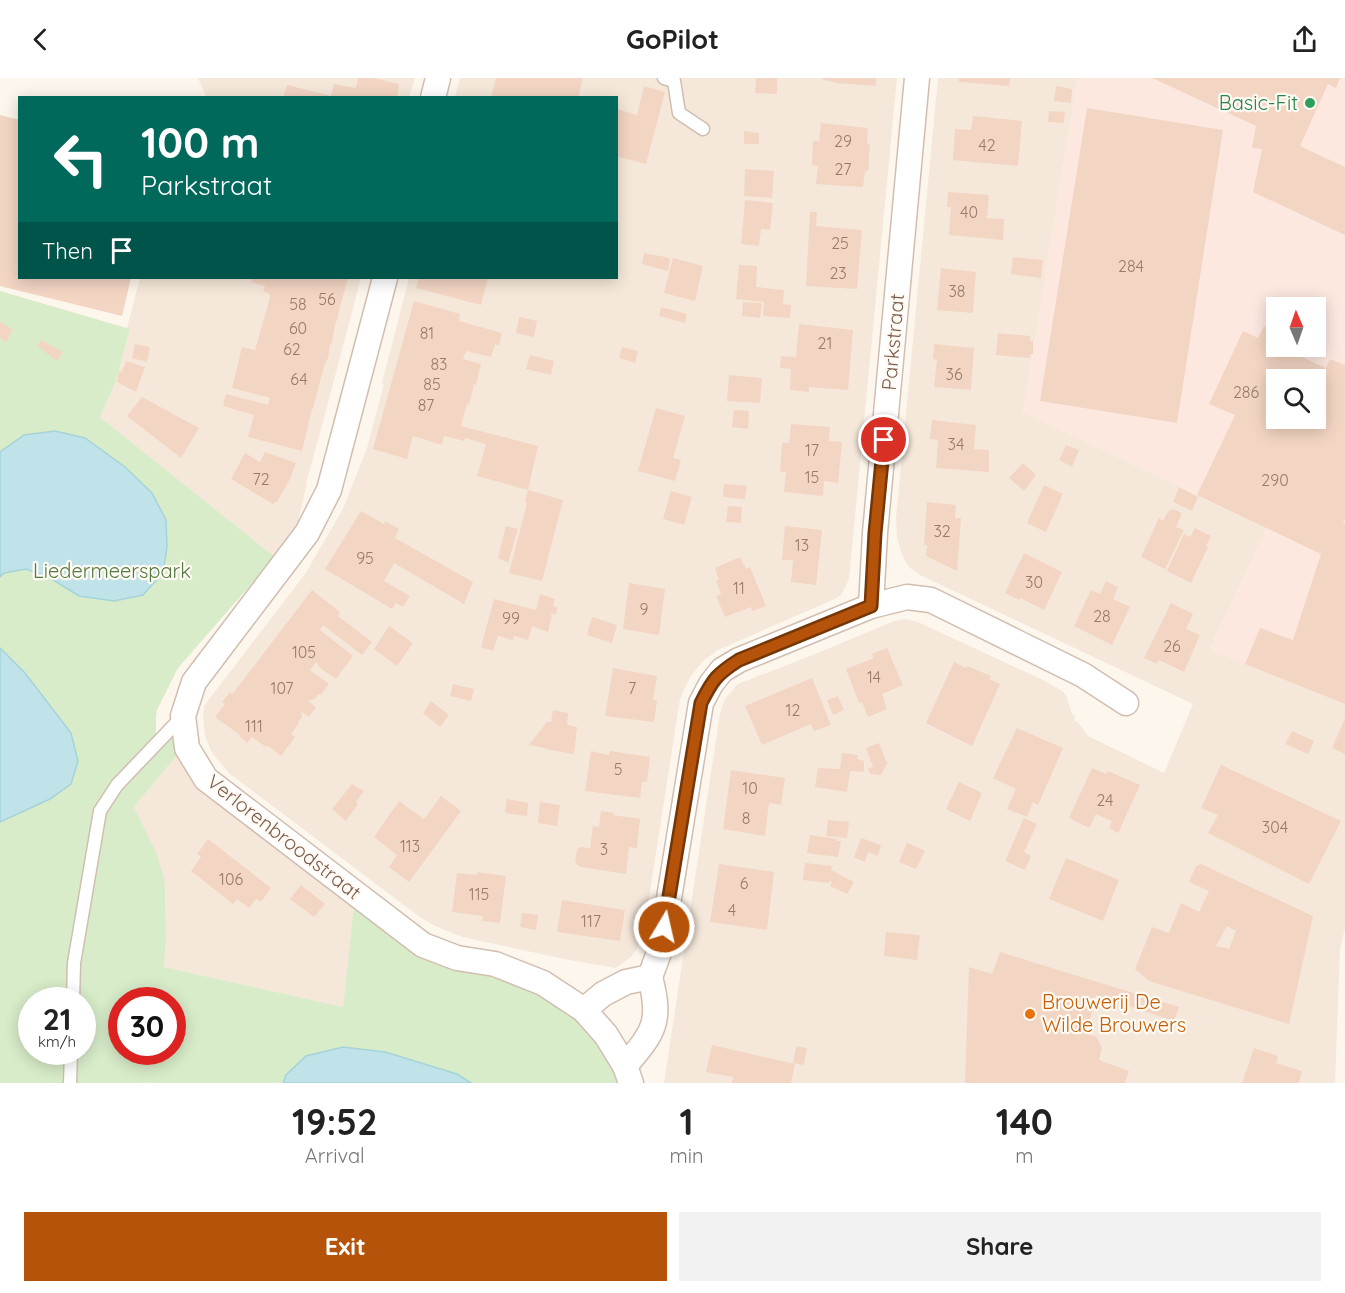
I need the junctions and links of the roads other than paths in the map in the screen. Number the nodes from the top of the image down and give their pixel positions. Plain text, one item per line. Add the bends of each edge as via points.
1 (438, 78) edge
2 (664, 78) edge
3 (917, 78) edge
4 (434, 96) edge
5 (703, 129) dead end
6 (385, 279) edge
7 (871, 606) junction
8 (1125, 703) dead end
9 (183, 716) junction
10 (650, 977) junction
11 (73, 987) edge
12 (584, 1010) junction
13 (71, 1065) edge
14 (628, 1075) edge
15 (70, 1083) edge

1 - 4 street
2 - 5 lane via 674,81 679,113
3 - 7 street, Parkstraat
6 - 9 street, Verlorenbroodstraat via 329,490 307,532 194,682
7 - 8 street via 907,597 931,600 1083,675
7 - 10 street via 739,660 722,670 711,684 701,703 661,947
9 - 11 lane via 117,785 100,811
9 - 12 street, Verlorenbroodstraat via 187,748 206,779 423,945 458,958 495,964 543,983
10 - 12 street via 626,982
10 - 14 street via 656,997 656,1021
12 - 14 street, Verlorenbroodstraat via 606,1035
13 - 15 lane

